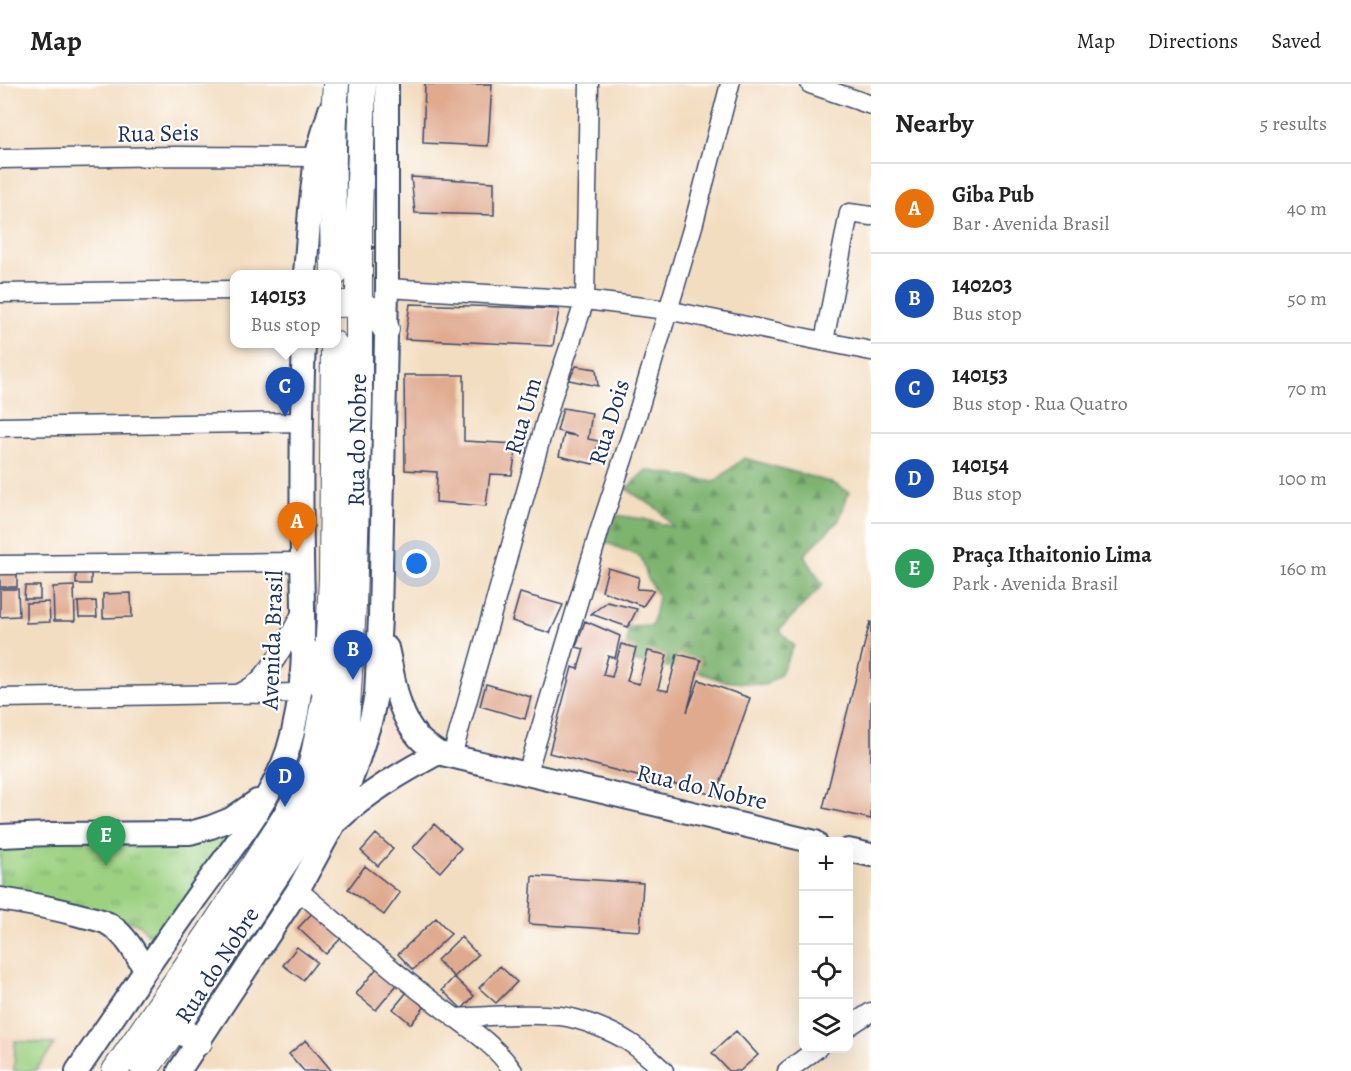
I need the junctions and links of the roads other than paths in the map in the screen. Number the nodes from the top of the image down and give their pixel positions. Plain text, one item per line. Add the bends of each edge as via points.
1 (363, 84) edge
2 (387, 84) edge
3 (589, 84) edge
4 (730, 84) edge
5 (810, 84) edge
6 (336, 89) edge
7 (871, 105) edge
8 (316, 157) junction
9 (0, 159) edge
10 (871, 216) edge
11 (305, 270) edge
12 (334, 270) edge
13 (387, 288) junction
14 (230, 290) edge
15 (0, 293) edge
16 (585, 300) junction
17 (348, 303) edge
18 (668, 310) junction
19 (386, 329) junction
20 (824, 341) junction
21 (304, 348) edge
22 (334, 348) edge
23 (871, 351) edge
24 (301, 422) junction
25 (0, 427) edge
26 (302, 562) junction
27 (0, 565) edge
28 (303, 610) junction
29 (380, 617) junction
30 (303, 647) junction
31 (326, 692) junction
32 (240, 693) junction
33 (300, 693) junction
34 (0, 698) edge
35 (445, 754) junction
36 (527, 774) junction
37 (270, 790) junction
38 (334, 824) junction
39 (0, 836) edge
40 (799, 838) edge
41 (853, 851) edge
42 (871, 855) edge
43 (298, 890) junction
44 (0, 899) edge
45 (145, 970) junction
46 (871, 1012) edge
47 (454, 1018) junction
48 (853, 1024) edge
49 (176, 1027) junction
50 (199, 1041) junction
51 (811, 1053) edge
52 (77, 1071) edge
53 (115, 1071) edge
54 (144, 1071) edge
55 (179, 1071) edge
56 (513, 1071) edge
57 (664, 1071) edge
58 (787, 1071) edge

1 - 17 highway via 358,213
2 - 13 main road, Rua do Nobre
3 - 16 street, Rua Um
4 - 18 street, Rua Dois
5 - 7 street
6 - 8 main road
6 - 12 highway
8 - 9 street, Rua Seis
8 - 11 main road
10 - 20 street via 849,213
13 - 16 street
13 - 19 main road, Rua do Nobre
14 - 15 street
16 - 18 street
16 - 35 street, Rua Um
17 - 19 highway via 378,315
17 - 49 highway via 359,402 353,604 346,725 338,766 310,824
18 - 20 street
18 - 36 street, Rua Dois
19 - 29 main road, Rua do Nobre
20 - 23 street
21 - 24 main road, Avenida Brasil
22 - 31 highway via 332,579
24 - 25 street
24 - 26 main road, Avenida Brasil
26 - 27 street
26 - 28 main road, Avenida Brasil
28 - 30 main road, Avenida Brasil
28 - 32 street via 266,671
29 - 35 main road, Rua do Nobre via 405,718 419,739
29 - 38 main road, Rua do Nobre via 371,719
30 - 31 highway
30 - 33 main road, Avenida Brasil
31 - 53 highway via 305,781 209,934
32 - 33 street
32 - 34 street
33 - 37 main road, Avenida Brasil via 287,752
35 - 36 main road, Rua do Nobre
35 - 38 main road, Rua do Nobre via 410,768 374,790
36 - 40 main road, Rua do Nobre
37 - 39 main road, Avenida Brasil via 231,819 189,833
37 - 45 main road, Avenida Brasil
38 - 43 main road, Rua do Nobre
41 - 42 main road
43 - 47 street
43 - 50 main road, Rua do Nobre
44 - 45 main road via 40,905 110,925
45 - 52 main road, Avenida Brasil
46 - 48 street
47 - 56 street via 489,1044
47 - 57 street via 562,1016 621,1037
49 - 50 highway
49 - 54 highway
50 - 55 main road, Rua do Nobre
51 - 58 street

